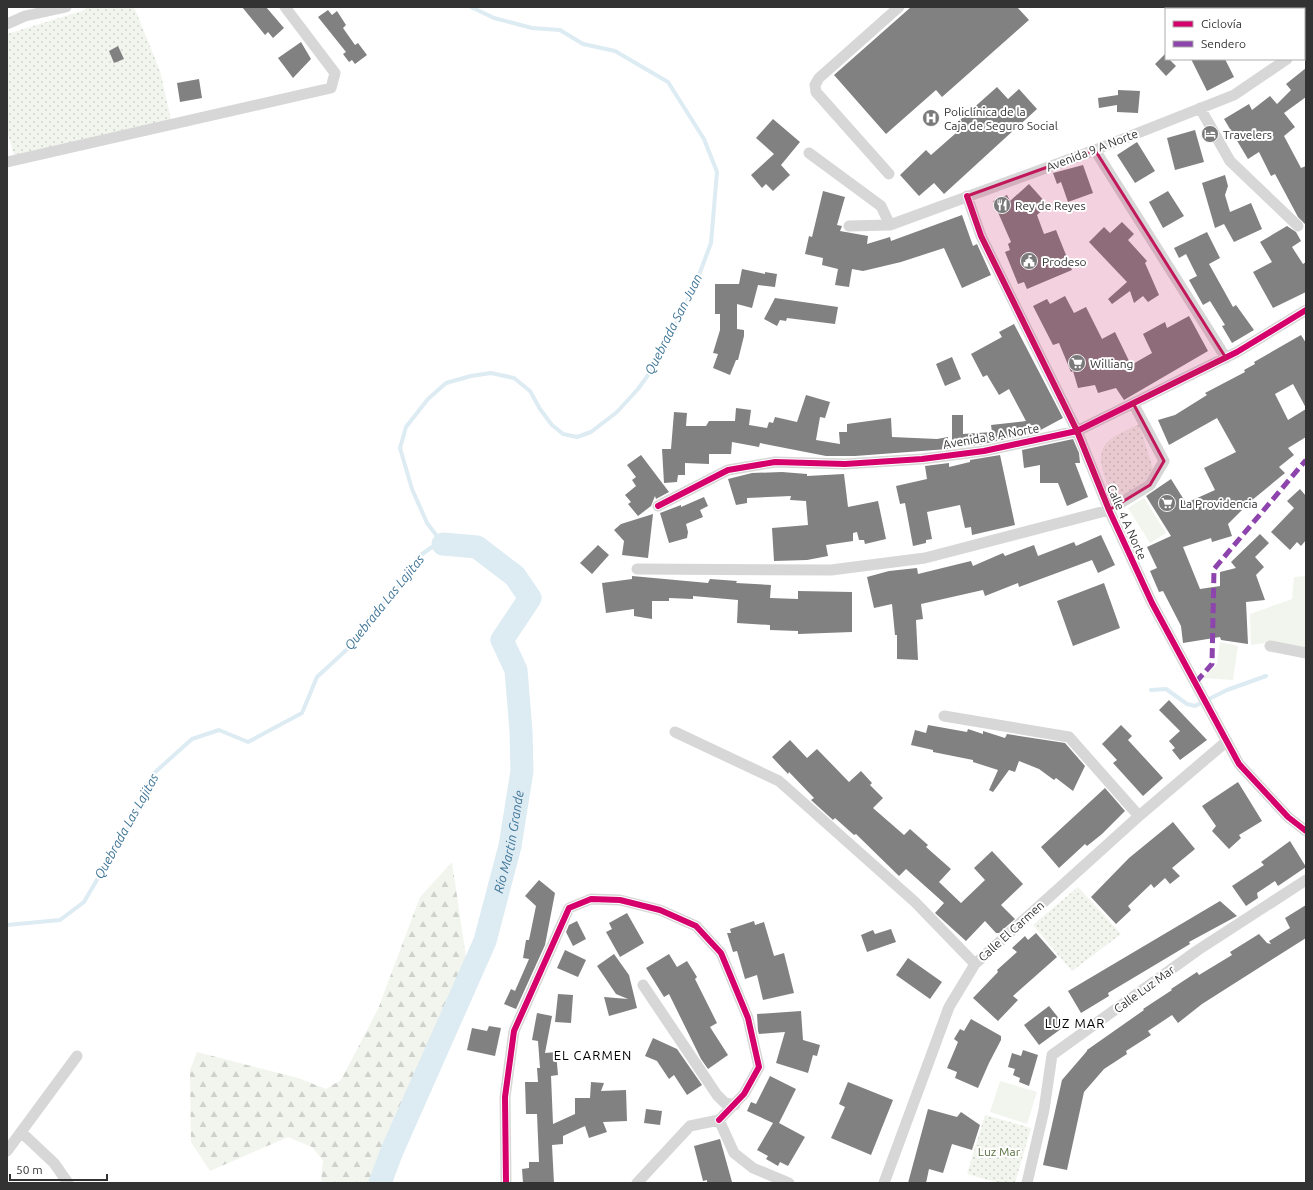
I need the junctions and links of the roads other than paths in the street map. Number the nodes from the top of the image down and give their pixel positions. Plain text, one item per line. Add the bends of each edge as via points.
1 (66, 7) edge
2 (285, 7) edge
3 (900, 7) edge
4 (39, 10) edge
5 (7, 24) edge
6 (1286, 60) edge
7 (1200, 108) junction
8 (1094, 150) junction
9 (809, 153) dead end
10 (7, 162) edge
11 (889, 174) dead end
12 (967, 196) junction
13 (890, 225) junction
14 (849, 226) dead end
15 (1298, 226) dead end
16 (1306, 310) edge
17 (1226, 358) junction
18 (1133, 404) junction
19 (1078, 431) junction
20 (658, 506) dead end
21 (1109, 510) junction
22 (636, 569) dead end
23 (1270, 646) dead end
24 (1306, 653) edge
25 (944, 716) dead end
26 (675, 732) dead end
27 (1227, 741) junction
28 (1139, 816) junction
29 (1306, 831) edge
30 (1306, 880) edge
31 (974, 964) junction
32 (643, 985) dead end
33 (77, 1056) dead end
34 (735, 1105) junction
35 (719, 1120) junction
36 (21, 1132) junction
37 (7, 1151) edge
38 (68, 1183) edge
39 (506, 1183) edge
40 (637, 1183) edge
41 (788, 1183) edge
42 (884, 1183) edge
43 (1027, 1183) edge

1 - 4 street
2 - 10 street via 335,73 330,88
3 - 11 street via 819,78 815,85 816,92
4 - 5 street
6 - 7 street, Avenida 9 A Norte via 1234,95
7 - 8 street, Avenida 9 A Norte
7 - 15 street via 1230,161
8 - 12 street, Avenida 9 A Norte
8 - 17 street
9 - 13 street via 881,206
12 - 13 street, Avenida 9 A Norte
12 - 19 street, Calle 4 A Norte via 981,236
13 - 14 street, Avenida 9 A Norte
16 - 17 street, Avenida 8 A Norte
17 - 18 street, Avenida 8 A Norte
18 - 19 street, Avenida 8 A Norte
18 - 21 street via 1164,461 1150,485
19 - 20 street, Avenida 8 A Norte via 984,451 922,459 845,464 775,462 728,470
19 - 21 street, Calle 4 A Norte
21 - 22 street via 925,558 831,570
21 - 27 street, Calle 4 A Norte via 1152,603
23 - 24 street
25 - 28 street via 1069,737
26 - 31 street via 779,781 915,902
27 - 28 street, Calle El Carmen
27 - 29 street, Calle 4 A Norte via 1239,764 1288,817
28 - 31 street, Calle El Carmen
30 - 43 street, Calle Luz Mar via 1198,950 1052,1054 1044,1110
31 - 42 street, Calle El Carmen via 949,1007
32 - 34 street via 717,1095 725,1103
33 - 36 street
34 - 35 street
34 - 39 street via 759,1067 748,1018 721,953 696,926 660,910 620,900 591,899 569,908 514,1031 504,1097
35 - 40 street via 690,1126
35 - 41 street via 734,1153 753,1168
36 - 37 street
36 - 38 street via 54,1163

